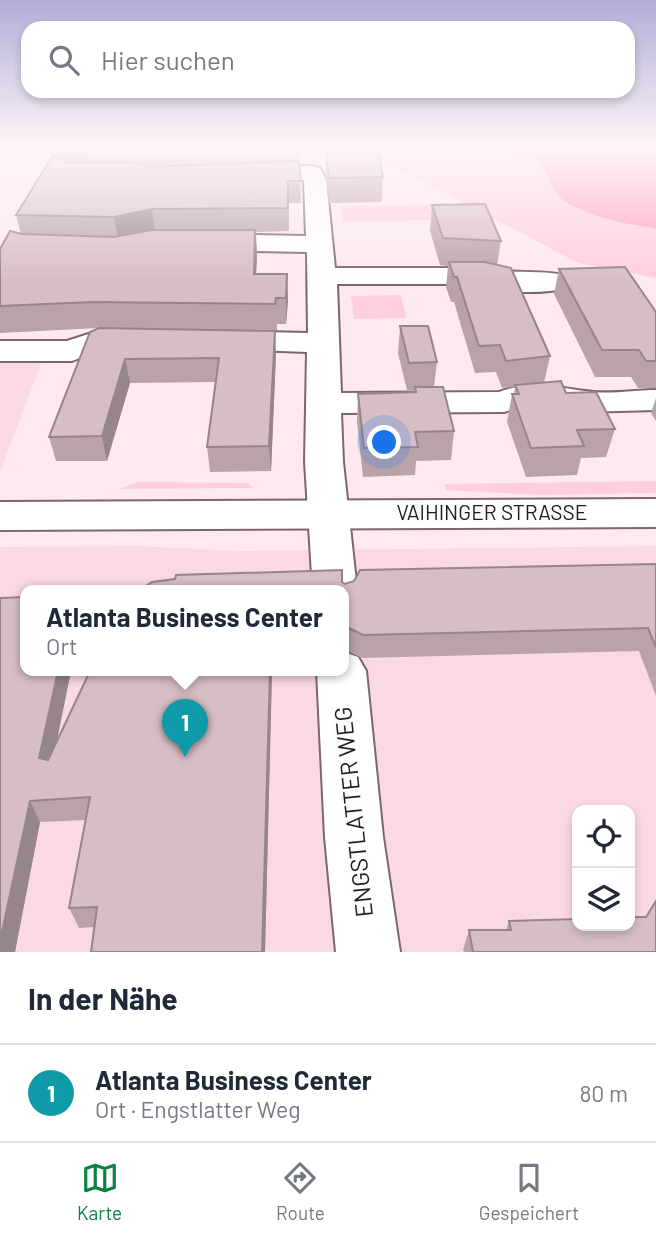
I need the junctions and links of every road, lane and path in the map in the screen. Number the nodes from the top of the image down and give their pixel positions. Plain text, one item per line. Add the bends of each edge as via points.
1 (314, 191) edge
2 (183, 243) edge
3 (321, 244) junction
4 (322, 276) junction
5 (558, 282) edge
6 (324, 343) junction
7 (0, 351) edge
8 (656, 400) edge
9 (323, 403) junction
10 (328, 513) junction
11 (656, 513) edge
12 (0, 516) edge
13 (334, 585) edge
14 (341, 676) edge
15 (368, 952) edge

1 - 3 street
2 - 3 street
3 - 4 street
4 - 5 street via 485,276 501,282
4 - 6 street
6 - 7 street via 98,340 72,351
6 - 9 street
8 - 9 street via 582,401 565,396 516,397 504,402
9 - 10 street
10 - 11 street, VAIHINGER STRASSE
10 - 12 street, VAIHINGER STRASSE
10 - 13 street
14 - 15 street, ENGSTLATTER WEG

